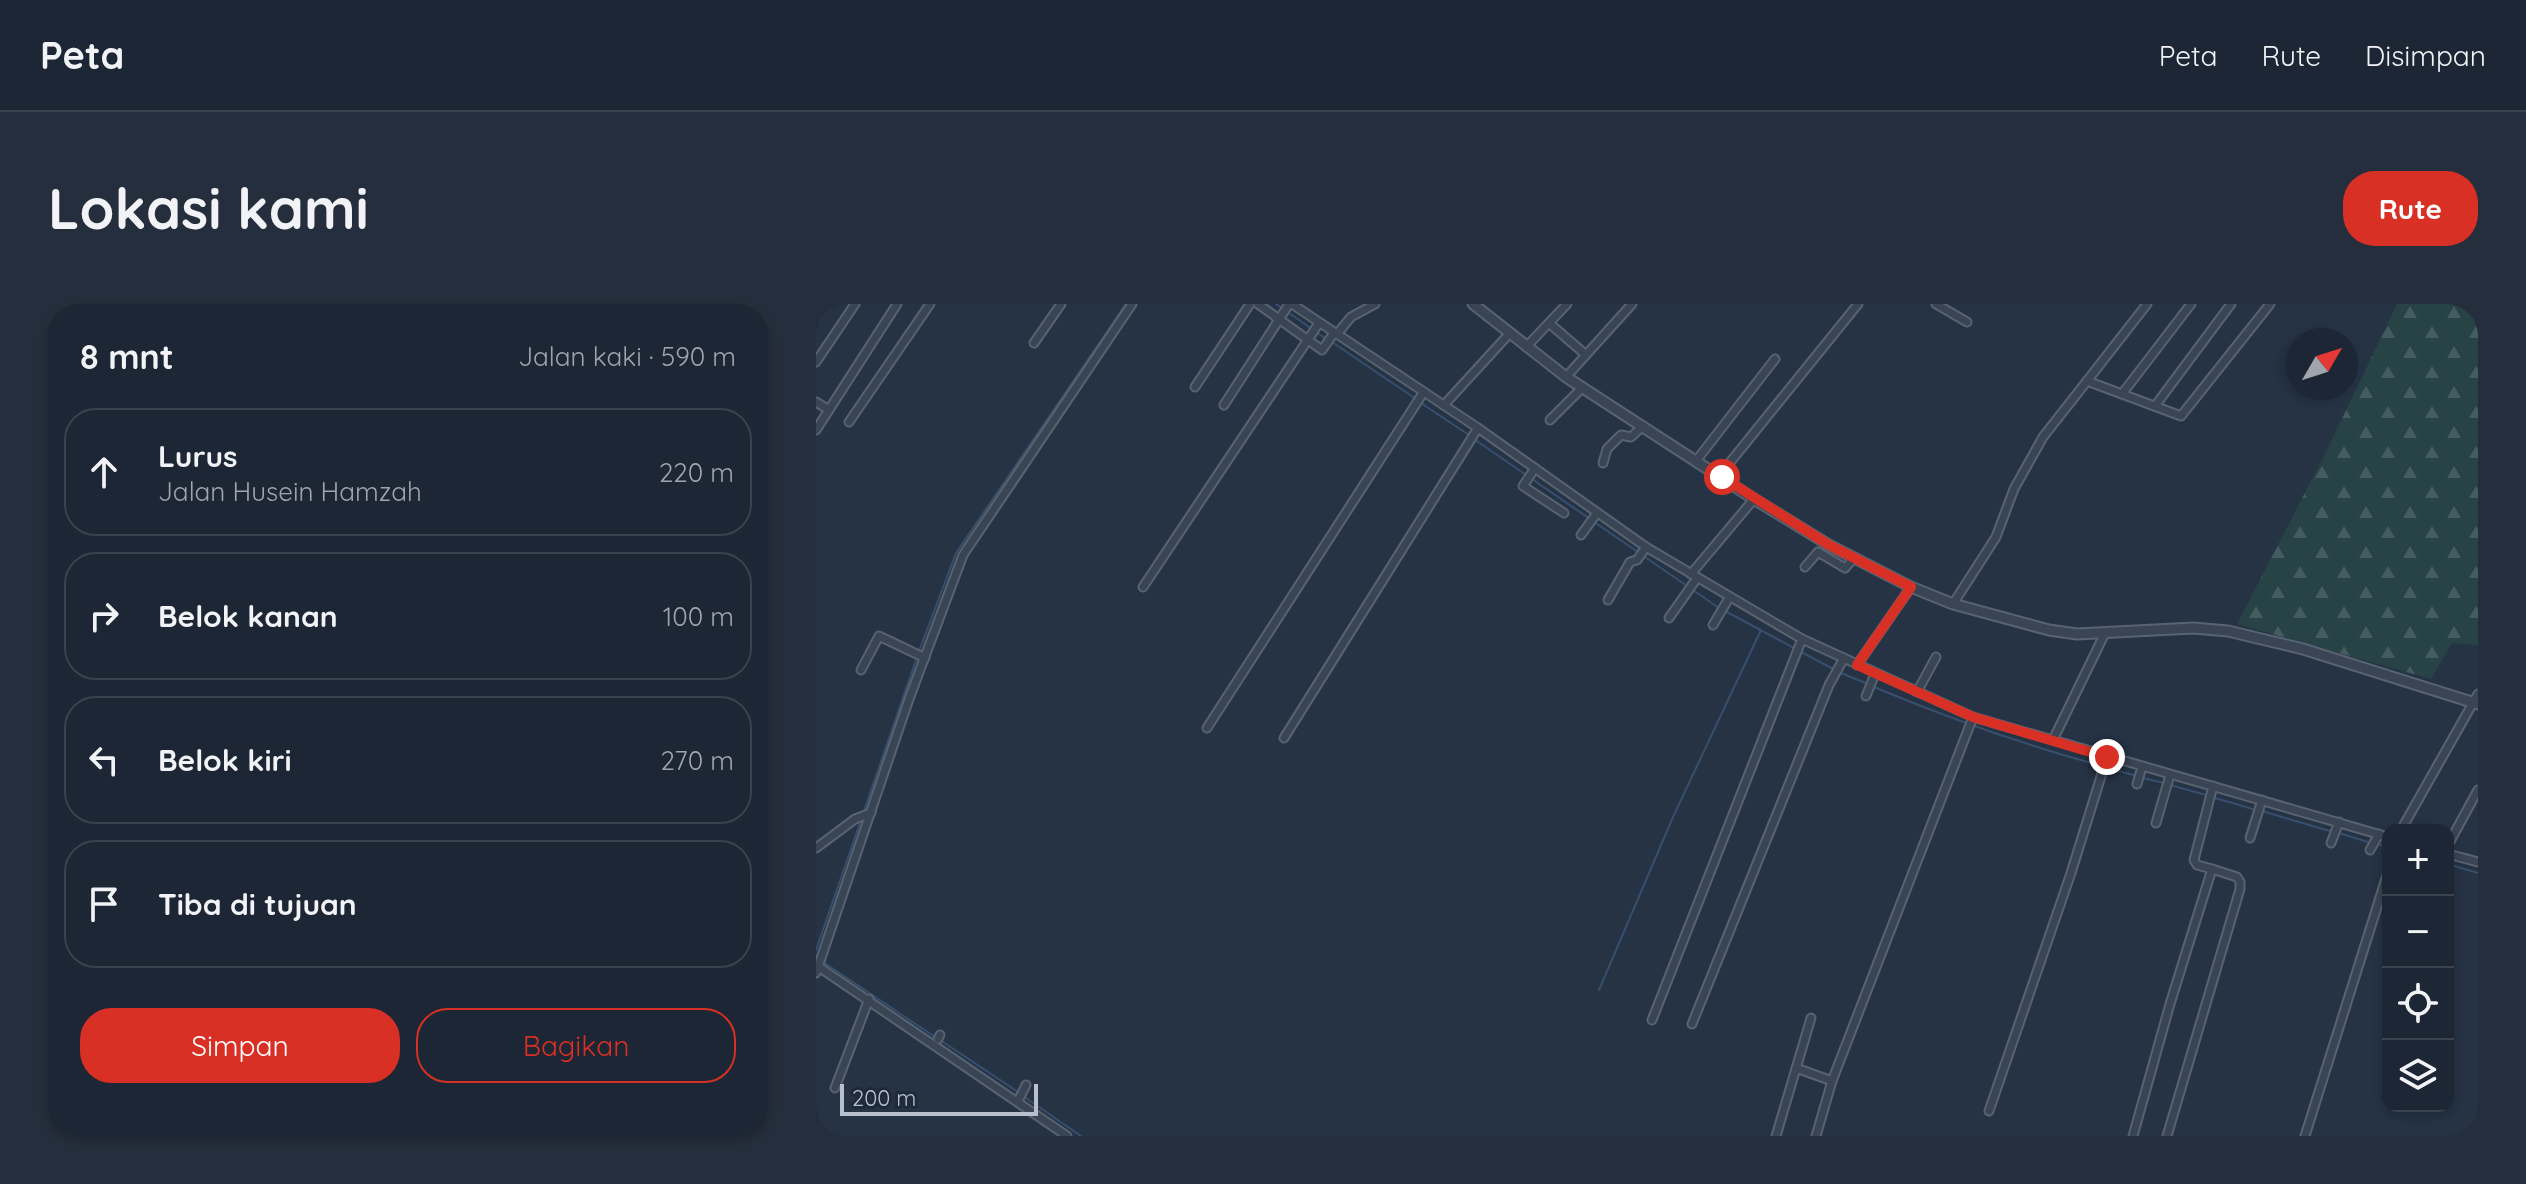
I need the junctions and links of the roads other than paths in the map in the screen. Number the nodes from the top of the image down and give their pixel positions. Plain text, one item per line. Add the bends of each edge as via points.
1 (855, 304) edge
2 (897, 304) edge
3 (930, 304) edge
4 (1061, 304) edge
5 (1132, 304) edge
6 (1250, 304) edge
7 (1258, 304) edge
8 (1375, 304) edge
9 (1473, 304) edge
10 (1567, 304) edge
11 (1632, 304) edge
12 (1858, 304) edge
13 (1936, 304) edge
14 (2147, 304) edge
15 (2191, 304) edge
16 (2231, 304) edge
17 (2270, 304) edge
18 (1297, 307) edge
19 (1949, 307) edge
20 (1279, 317) junction
21 (1967, 322) dead end
22 (1319, 323) junction
23 (1549, 323) junction
24 (1334, 334) junction
25 (1509, 334) junction
26 (1308, 338) junction
27 (1034, 343) dead end
28 (1526, 347) junction
29 (1586, 355) junction
30 (1775, 359) dead end
31 (816, 362) edge
32 (1566, 377) junction
33 (2087, 381) junction
34 (1195, 387) dead end
35 (1583, 387) junction
36 (1422, 394) junction
37 (2122, 394) junction
38 (816, 402) edge
39 (1224, 405) dead end
40 (1444, 405) junction
41 (2155, 406) junction
42 (829, 410) junction
43 (1550, 420) dead end
44 (849, 422) dead end
45 (1643, 426) junction
46 (816, 430) edge
47 (1476, 430) junction
48 (1696, 461) junction
49 (1603, 463) dead end
50 (1534, 470) junction
51 (1719, 476) junction
52 (1754, 499) junction
53 (1564, 513) dead end
54 (1596, 515) junction
55 (1581, 535) dead end
56 (1645, 549) junction
57 (1854, 558) junction
58 (1805, 567) dead end
59 (1694, 578) junction
60 (1143, 587) dead end
61 (1911, 587) junction
62 (1608, 600) dead end
63 (1728, 600) junction
64 (1953, 604) junction
65 (1669, 618) dead end
66 (1713, 625) dead end
67 (2105, 633) junction
68 (1802, 640) junction
69 (920, 656) junction
70 (1936, 657) dead end
71 (1843, 659) junction
72 (1857, 665) junction
73 (861, 670) dead end
74 (1875, 674) junction
75 (1917, 692) junction
76 (1866, 696) dead end
77 (2476, 700) edge
78 (1973, 717) junction
79 (1207, 728) dead end
80 (1284, 738) dead end
81 (2053, 740) junction
82 (2106, 757) junction
83 (2141, 770) junction
84 (2170, 776) junction
85 (2137, 784) dead end
86 (2212, 789) junction
87 (2478, 790) edge
88 (2261, 802) junction
89 (870, 813) junction
90 (2156, 823) dead end
91 (2338, 823) junction
92 (2404, 824) edge
93 (2454, 834) edge
94 (2378, 835) junction
95 (2382, 836) edge
96 (2250, 838) dead end
97 (2332, 842) dead end
98 (816, 848) edge
99 (2371, 848) dead end
100 (2454, 856) edge
101 (2478, 862) edge
102 (2212, 869) junction
103 (2382, 891) edge
104 (818, 965) edge
105 (869, 999) junction
106 (1811, 1018) dead end
107 (1652, 1020) dead end
108 (1692, 1024) dead end
109 (1796, 1068) junction
110 (1832, 1081) junction
111 (835, 1088) dead end
112 (1989, 1111) dead end
113 (1067, 1136) edge
114 (1776, 1136) edge
115 (1816, 1136) edge
116 (2133, 1136) edge
117 (2167, 1136) edge
118 (2305, 1136) edge

1 - 31 street
2 - 42 street
3 - 44 street
4 - 27 street
5 - 69 street via 963,555
6 - 34 street
7 - 20 street
8 - 24 street
9 - 25 street
10 - 23 street
11 - 29 street
12 - 51 street
13 - 19 street
14 - 33 street
15 - 37 street
16 - 41 street
17 - 41 street via 2184,414
18 - 20 street
18 - 22 street
19 - 21 street
20 - 26 street
20 - 39 street
22 - 24 street
22 - 26 street
23 - 28 street
23 - 29 street
24 - 26 street via 1322,350
24 - 36 street
25 - 28 street
25 - 40 street
26 - 60 street
28 - 32 street
29 - 32 street
30 - 48 street
32 - 35 street
33 - 37 street
33 - 64 street via 2043,437 2014,489 1996,537
35 - 43 street
35 - 45 street
36 - 40 street
36 - 79 street
37 - 41 street
38 - 42 street
40 - 47 street
42 - 46 street
45 - 48 street
45 - 49 street via 1631,437 1621,435 1607,449
47 - 50 street
47 - 80 street
48 - 51 street
50 - 53 street via 1523,486
50 - 54 street
51 - 52 street
52 - 57 street
52 - 59 street
54 - 55 street
54 - 56 street
56 - 59 street
56 - 62 street via 1630,562
57 - 58 street via 1845,568 1818,552
57 - 61 street
59 - 63 street
59 - 65 street
61 - 64 street
61 - 72 street
63 - 66 street
63 - 68 street
64 - 67 street via 2049,630
67 - 77 street via 2228,631
67 - 81 street
68 - 71 street
68 - 107 street
69 - 73 street via 878,636
69 - 89 street
70 - 75 street
71 - 72 street
71 - 108 street
72 - 74 street
74 - 75 street
74 - 76 street
75 - 78 street
77 - 92 street
78 - 81 street
78 - 110 street
81 - 82 street
82 - 83 street
82 - 112 street
83 - 84 street
83 - 85 street
84 - 86 street
84 - 90 street
86 - 88 street
86 - 102 street via 2194,863
87 - 93 street
88 - 91 street
88 - 96 street
89 - 98 street
89 - 104 street
91 - 94 street
91 - 97 street
94 - 95 street
94 - 99 street
100 - 101 street
102 - 116 street
102 - 117 street via 2237,877 2240,889
103 - 118 street
104 - 105 street
105 - 111 street
105 - 113 street via 1022,1094
106 - 109 street
109 - 110 street
109 - 114 street
110 - 115 street

